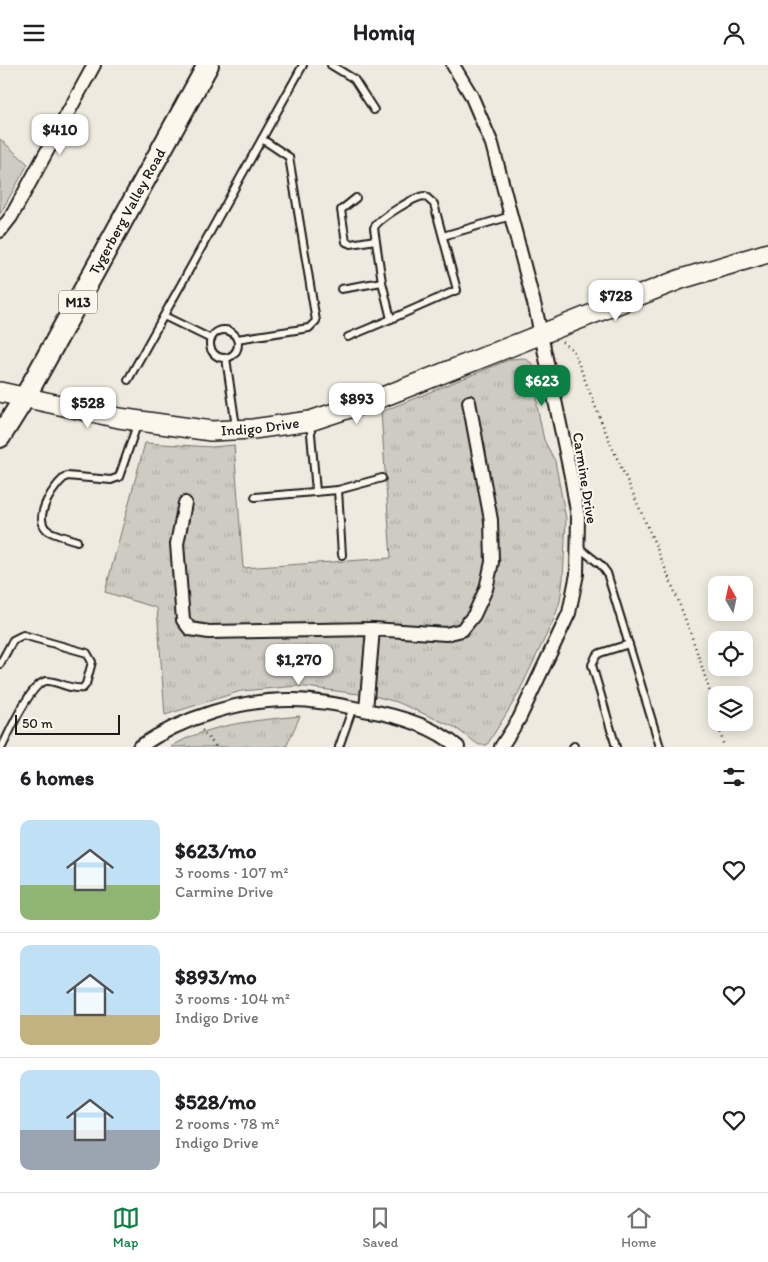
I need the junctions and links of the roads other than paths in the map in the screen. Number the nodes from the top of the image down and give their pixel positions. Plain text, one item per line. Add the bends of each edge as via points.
1 (94, 65) edge
2 (208, 65) edge
3 (304, 65) edge
4 (332, 65) edge
5 (453, 65) edge
6 (374, 111) dead end
7 (262, 139) junction
8 (356, 199) dead end
9 (511, 216) junction
10 (0, 231) edge
11 (443, 236) junction
12 (375, 240) junction
13 (768, 253) edge
14 (382, 282) junction
15 (341, 289) dead end
16 (164, 316) junction
17 (391, 319) junction
18 (540, 334) junction
19 (348, 337) dead end
20 (211, 339) junction
21 (237, 339) junction
22 (226, 357) junction
23 (128, 380) dead end
24 (0, 392) edge
25 (25, 397) junction
26 (469, 402) dead end
27 (138, 421) junction
28 (310, 421) junction
29 (237, 431) junction
30 (0, 437) edge
31 (382, 478) dead end
32 (338, 489) junction
33 (316, 492) junction
34 (255, 497) dead end
35 (185, 503) dead end
36 (77, 541) dead end
37 (578, 547) junction
38 (342, 555) dead end
39 (373, 629) junction
40 (629, 644) junction
41 (0, 665) edge
42 (353, 707) junction
43 (366, 710) junction
44 (2, 747) edge
45 (139, 747) edge
46 (339, 747) edge
47 (458, 747) edge
48 (501, 747) edge
49 (616, 747) edge
50 (660, 747) edge

1 - 10 street via 11,217
2 - 25 main road, Tygerberg Valley Road / M13
3 - 7 lane
4 - 6 lane via 354,79
5 - 9 street, Carmine Drive via 471,95 492,144
7 - 16 lane
7 - 21 lane via 289,157 316,321 309,328
8 - 12 lane via 340,210 346,242 349,245
9 - 11 lane
9 - 18 street, Carmine Drive
11 - 12 lane via 432,200 421,196 379,221 374,228
11 - 17 lane via 457,290
12 - 14 lane
13 - 18 street, Indigo Drive via 680,279
14 - 15 lane
14 - 17 lane
16 - 20 lane
16 - 23 lane
17 - 19 lane
18 - 28 street, Indigo Drive via 380,398
18 - 37 street, Carmine Drive via 571,476 578,517
20 - 21 lane via 217,332 226,330 234,333
20 - 22 lane via 214,352
21 - 22 lane via 237,350
22 - 29 lane
24 - 25 street, Indigo Drive
25 - 27 street, Indigo Drive
25 - 30 main road, Tygerberg Valley Road / M13
26 - 39 street via 491,520 492,562 486,589 474,615 462,630 446,634
27 - 29 street, Indigo Drive via 211,431
27 - 36 lane via 119,477 111,480 67,476 61,479 44,507 42,521 48,531
28 - 29 street, Indigo Drive
28 - 33 lane
31 - 32 lane
32 - 33 lane
32 - 38 lane
33 - 34 lane
35 - 39 street via 177,544 183,620 190,629 209,632
37 - 40 lane via 607,573
37 - 48 street, Carmine Drive via 577,574 569,613 520,719
39 - 43 street
40 - 49 lane via 600,653 592,665
40 - 50 lane
41 - 44 lane via 13,640 26,635 87,653 92,662 83,688 48,681 34,687
42 - 43 street
42 - 45 street via 297,700 254,704 191,720
42 - 46 lane
43 - 47 street via 410,721

